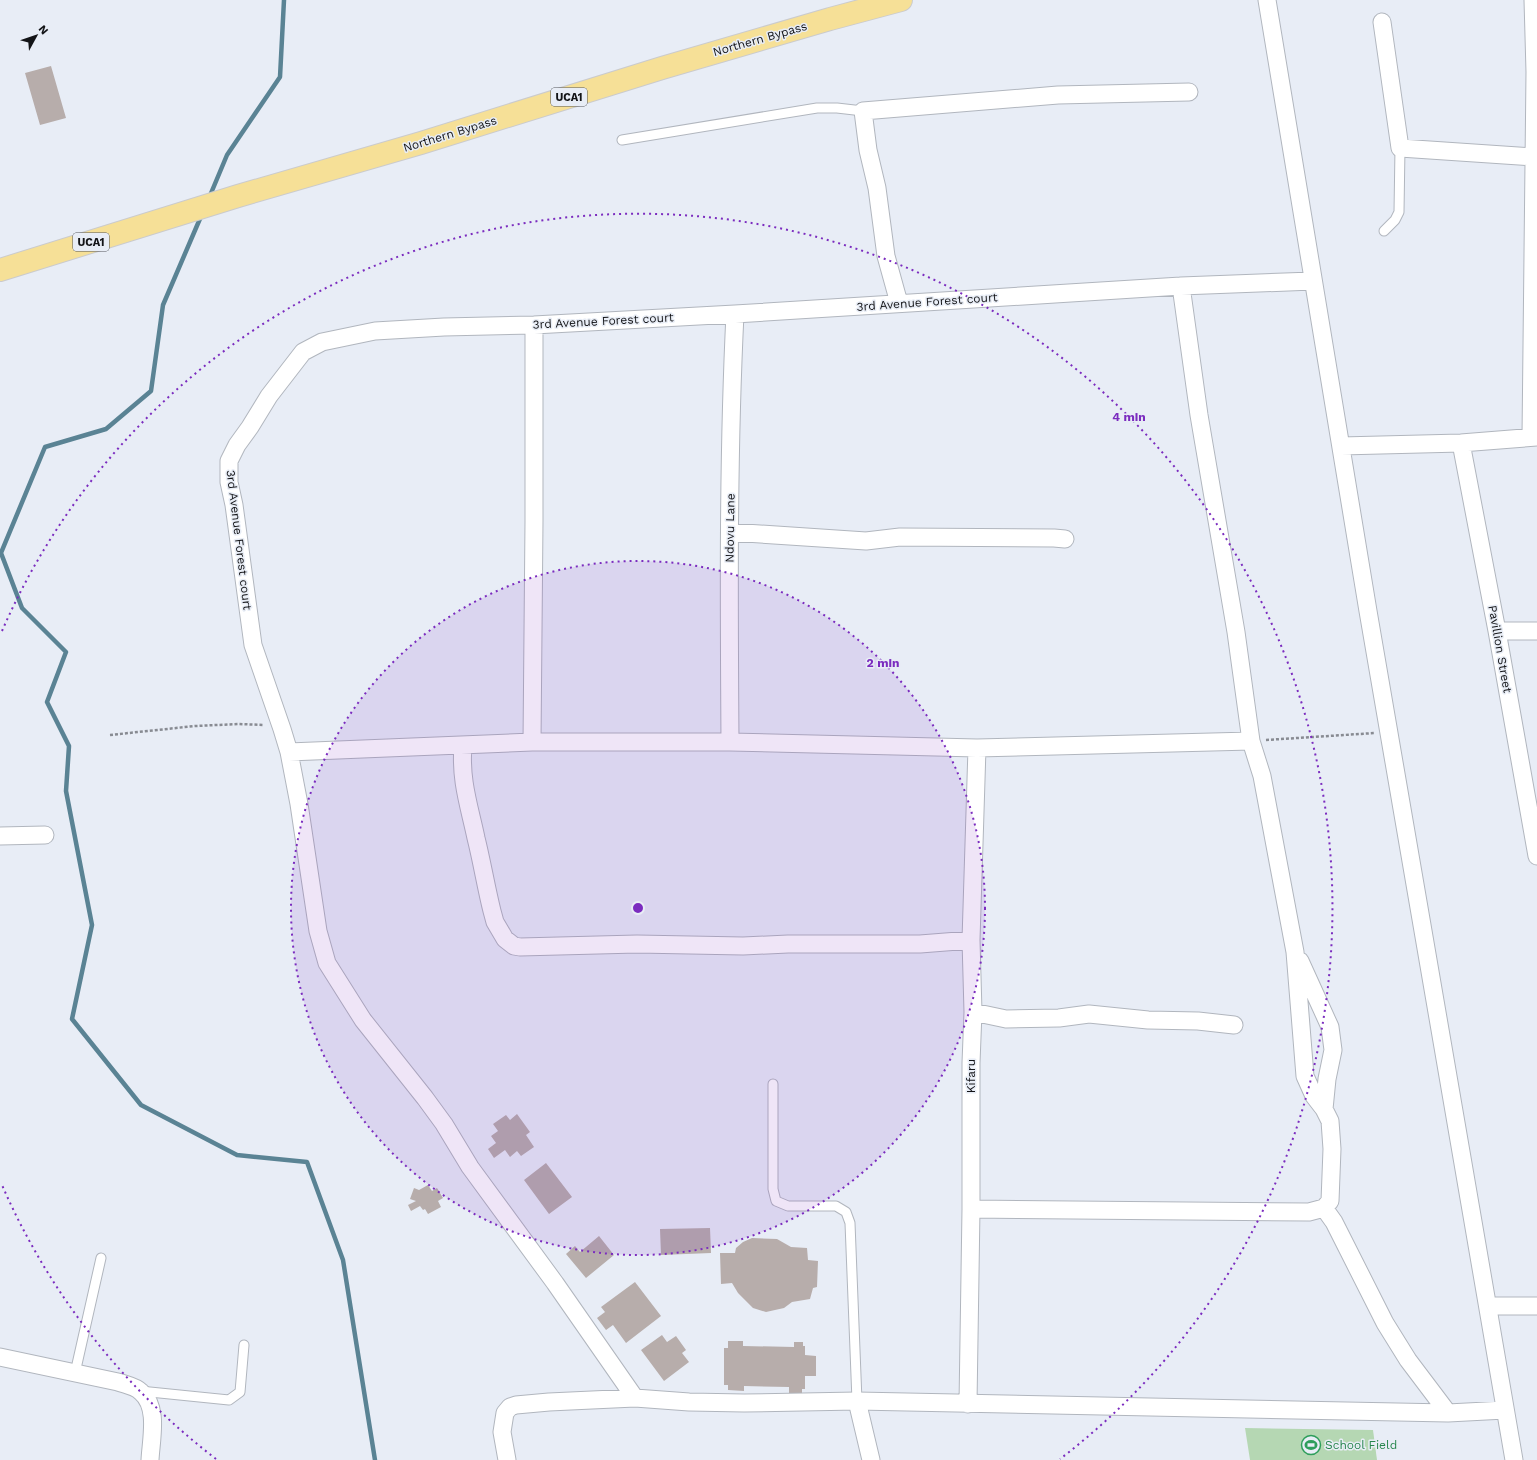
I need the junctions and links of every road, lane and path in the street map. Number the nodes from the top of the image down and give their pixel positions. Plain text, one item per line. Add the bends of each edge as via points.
1 (901, 0) edge
2 (1267, 0) edge
3 (1533, 0) edge
4 (1382, 22) dead end
5 (1536, 72) edge
6 (1189, 92) dead end
7 (863, 111) junction
8 (622, 140) dead end
9 (1400, 148) junction
10 (1534, 157) junction
11 (1384, 231) dead end
12 (0, 270) edge
13 (1313, 281) junction
14 (1181, 286) junction
15 (899, 303) junction
16 (735, 314) junction
17 (534, 325) junction
18 (1534, 437) edge
19 (1461, 443) junction
20 (1341, 446) junction
21 (730, 532) junction
22 (1065, 539) dead end
23 (1537, 630) edge
24 (1497, 631) junction
25 (282, 728) junction
26 (1389, 732) junction
27 (110, 735) dead end
28 (532, 742) junction
29 (730, 742) junction
30 (1251, 742) junction
31 (463, 745) junction
32 (977, 748) junction
33 (289, 752) junction
34 (1534, 820) edge
35 (45, 835) dead end
36 (0, 836) edge
37 (1537, 856) edge
38 (971, 940) junction
39 (1295, 952) junction
40 (973, 1012) junction
41 (1234, 1025) dead end
42 (773, 1084) dead end
43 (1324, 1109) junction
44 (1324, 1208) junction
45 (971, 1209) junction
46 (101, 1258) dead end
47 (1488, 1306) junction
48 (1537, 1306) edge
49 (244, 1345) dead end
50 (0, 1357) edge
51 (75, 1373) junction
52 (140, 1391) junction
53 (635, 1398) junction
54 (857, 1401) junction
55 (968, 1404) junction
56 (1505, 1410) junction
57 (1448, 1413) junction
58 (150, 1460) edge
59 (508, 1460) edge
60 (870, 1460) edge
61 (1514, 1460) edge

1 - 12 main road, Northern Bypass / UCA1 via 662,68
2 - 13 street
3 - 5 street
4 - 9 street
5 - 10 street
6 - 7 street via 1058,95
7 - 8 lane via 818,108
7 - 15 street via 886,256
9 - 10 street
9 - 11 lane via 1399,212
10 - 18 street
13 - 14 street, 3rd Avenue Forest court
13 - 20 street
14 - 15 street, 3rd Avenue Forest court
14 - 30 street
15 - 16 street, 3rd Avenue Forest court
16 - 17 street, 3rd Avenue Forest court
16 - 21 street, Ndovu Lane via 731,393
17 - 25 street, 3rd Avenue Forest court via 374,331 322,342 303,352 269,396 237,445 229,461 229,482 253,645
17 - 28 street
18 - 19 street
19 - 20 street
19 - 24 street, Pavillion Street
20 - 26 street
21 - 22 street via 866,541 900,537
21 - 29 street, Ndovu Lane
23 - 24 street
24 - 34 street, Pavillion Street
25 - 27 path via 239,724
25 - 33 street, 3rd Avenue Forest court
26 - 30 path
26 - 47 street
28 - 29 street
28 - 31 street
29 - 32 street
30 - 32 street
30 - 39 street via 1262,776
31 - 33 street
31 - 38 street via 465,793 492,911 505,939 514,946 920,944
32 - 38 street, Kifaru
33 - 53 street, 3rd Avenue Forest court via 318,931 327,963 363,1020 444,1124 470,1167 556,1283
34 - 37 street, Pavillion Street
35 - 36 street
38 - 40 street, Kifaru
39 - 43 street via 1304,1076
39 - 43 street via 1330,1027 1333,1050
40 - 41 street via 1006,1019 1058,1018 1089,1014
40 - 45 street, Kifaru
42 - 54 lane via 773,1189 776,1201 788,1206 836,1206 846,1212 850,1223
43 - 44 street via 1330,1121 1332,1149 1330,1201
44 - 45 street via 1309,1212
44 - 57 street via 1334,1222 1396,1342
45 - 55 street, Kifaru
46 - 51 lane
47 - 48 street
47 - 56 street
49 - 52 lane via 240,1392 230,1400
50 - 51 street
51 - 52 street via 118,1382
52 - 58 street via 147,1398 151,1410
53 - 54 street via 744,1403
53 - 59 street via 549,1402 510,1407 505,1413 502,1427
54 - 55 street
54 - 60 street
55 - 57 street
56 - 57 street
56 - 61 street

